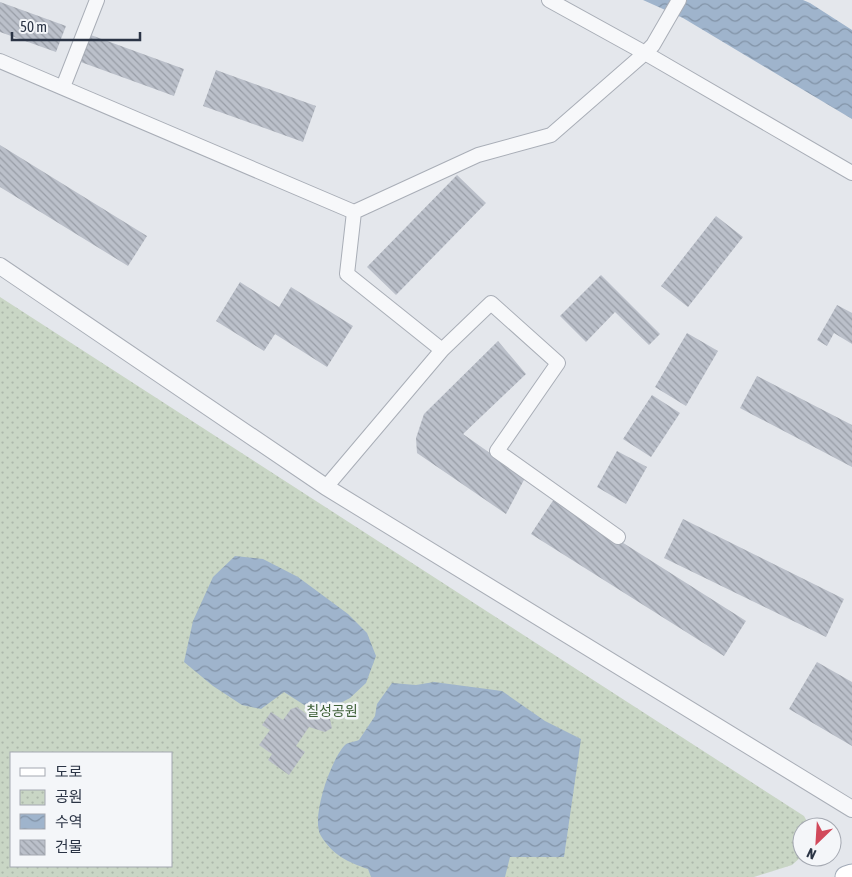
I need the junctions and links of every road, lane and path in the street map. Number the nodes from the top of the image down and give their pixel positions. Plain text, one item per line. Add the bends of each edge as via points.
1 (96, 0) edge
2 (549, 0) edge
3 (679, 0) edge
4 (649, 49) junction
5 (0, 61) edge
6 (63, 88) junction
7 (852, 173) edge
8 (354, 212) junction
9 (0, 266) edge
10 (442, 350) junction
11 (326, 487) junction
12 (618, 537) dead end
13 (852, 809) edge
14 (852, 875) edge
15 (846, 877) edge

1 - 6 street
2 - 4 street
3 - 4 street
4 - 7 street
4 - 8 street via 551,135 478,155
5 - 6 street
6 - 8 street
8 - 10 street via 347,274
9 - 11 street
10 - 11 street
10 - 12 street via 491,303 558,363 497,451
11 - 13 street
14 - 15 main road

